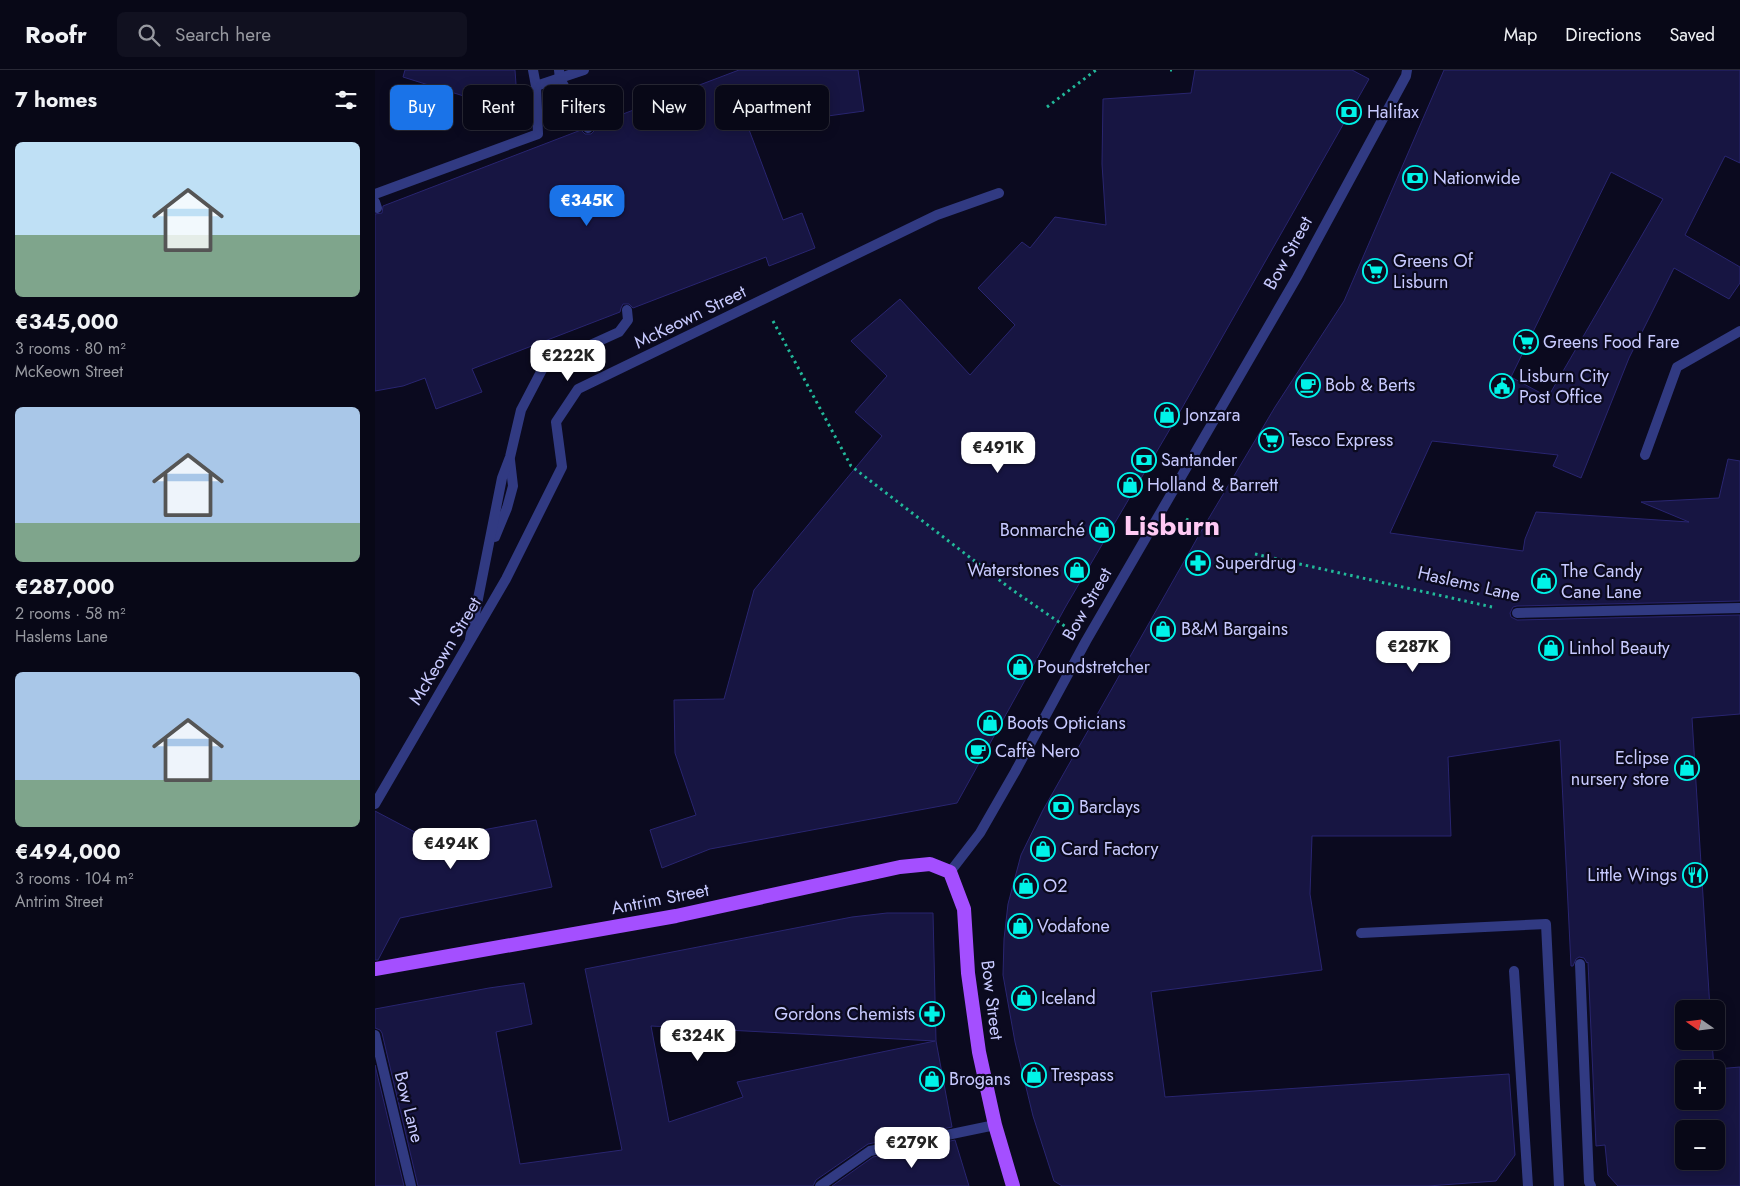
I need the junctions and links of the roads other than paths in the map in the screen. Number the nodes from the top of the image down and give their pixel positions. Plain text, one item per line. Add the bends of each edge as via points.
1 (584, 70) edge
2 (1407, 70) edge
3 (534, 71) edge
4 (559, 74) edge
5 (536, 86) junction
6 (999, 193) dead end
7 (375, 194) edge
8 (627, 310) dead end
9 (1740, 331) edge
10 (1645, 455) dead end
11 (1740, 608) edge
12 (1517, 613) road end
13 (469, 645) junction
14 (375, 804) edge
15 (950, 872) junction
16 (1361, 934) dead end
17 (1580, 964) dead end
18 (375, 969) edge
19 (1514, 970) dead end
20 (375, 1035) edge
21 (995, 1125) junction
22 (411, 1186) edge
23 (820, 1186) edge
24 (1013, 1186) edge
25 (1528, 1186) edge
26 (1559, 1186) edge
27 (1591, 1186) edge

1 - 4 street
2 - 15 street, Bow Street via 1297,277 1086,641 1015,772 980,833
3 - 5 street
4 - 5 street
5 - 7 street via 538,134
6 - 13 street, McKeown Street via 937,215 578,389 556,422 562,466
8 - 13 street via 627,320 619,332 544,366 521,410 502,478
9 - 10 street via 1677,367
11 - 12 street, Haslems Lane
13 - 14 street, McKeown Street
15 - 18 main road, Antrim Street via 930,864 900,867 676,916
15 - 21 main road, Bow Street via 964,909 979,1052
16 - 26 street via 1546,924
17 - 27 street
19 - 25 street
20 - 22 street, Bow Lane
21 - 23 street via 869,1151
21 - 24 main road, Bow Street

